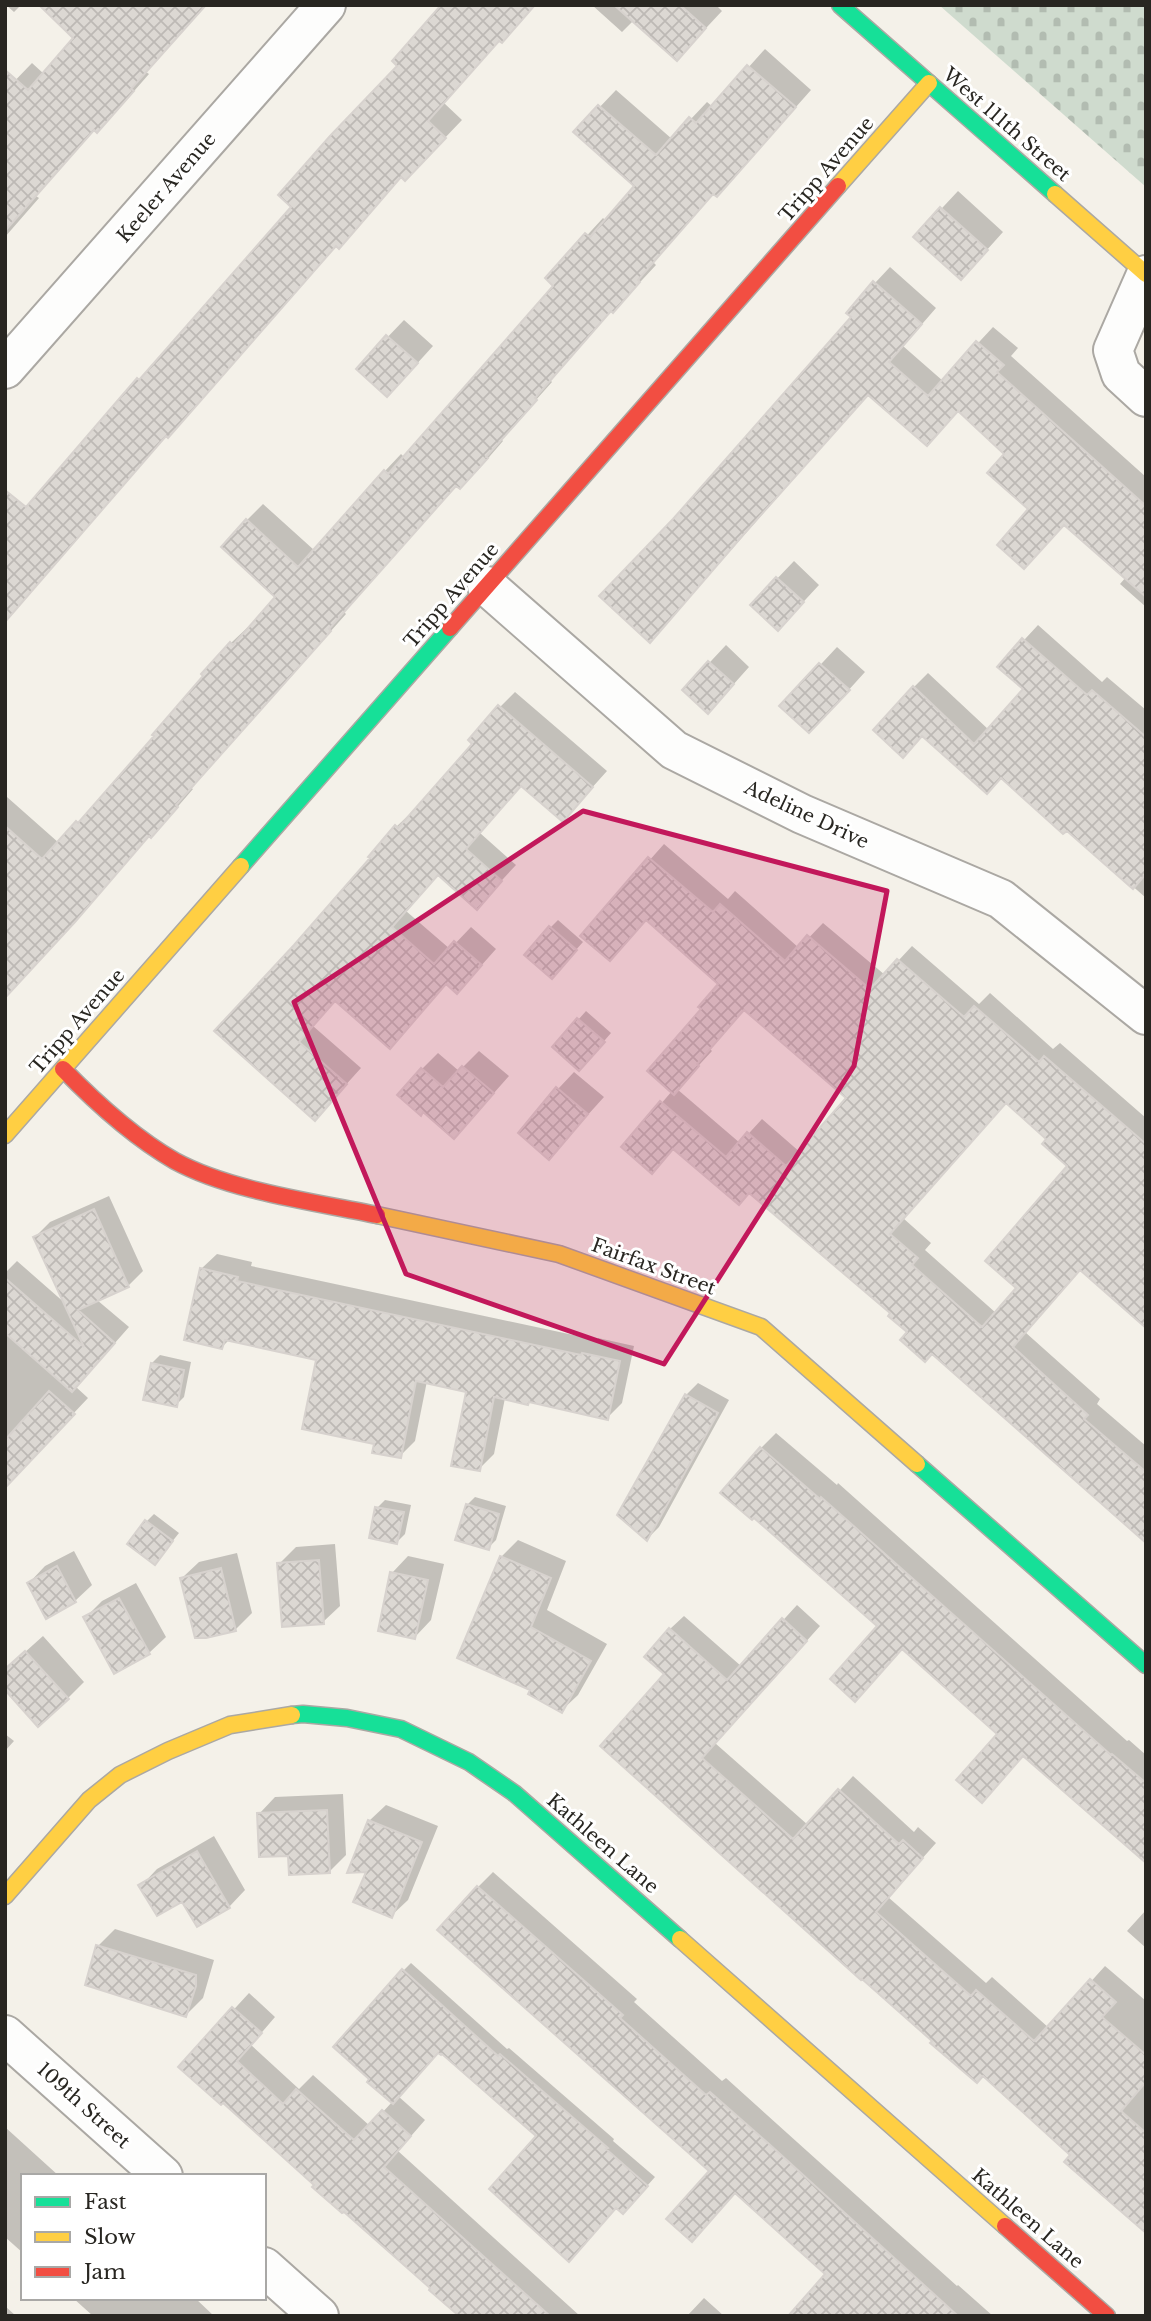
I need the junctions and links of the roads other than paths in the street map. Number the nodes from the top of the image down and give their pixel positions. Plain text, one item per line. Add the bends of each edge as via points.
1 (840, 5) edge
2 (323, 6) edge
3 (929, 83) junction
4 (1146, 275) edge
5 (5, 369) edge
6 (1146, 397) edge
7 (487, 586) junction
8 (1146, 1015) edge
9 (63, 1069) junction
10 (5, 1135) edge
11 (1146, 1665) edge
12 (5, 1896) edge
13 (5, 2035) edge
14 (161, 2174) edge
15 (266, 2269) edge
16 (319, 2316) edge
17 (1107, 2316) edge

1 - 3 street, West 111th Street
2 - 5 street, Keeler Avenue
3 - 4 street, West 111th Street
3 - 7 street, Tripp Avenue
4 - 6 street via 1113,350 1121,374
7 - 8 street, Adeline Drive via 674,750 802,814 1001,900
7 - 9 street, Tripp Avenue
9 - 10 street, Tripp Avenue
9 - 11 street, Fairfax Street via 94,1101 176,1161 229,1183 559,1254 761,1328
12 - 17 street, Kathleen Lane via 89,1800 120,1774 180,1745 230,1725 303,1714 401,1729 469,1762 514,1793
13 - 14 street, 109th Street
15 - 16 street

